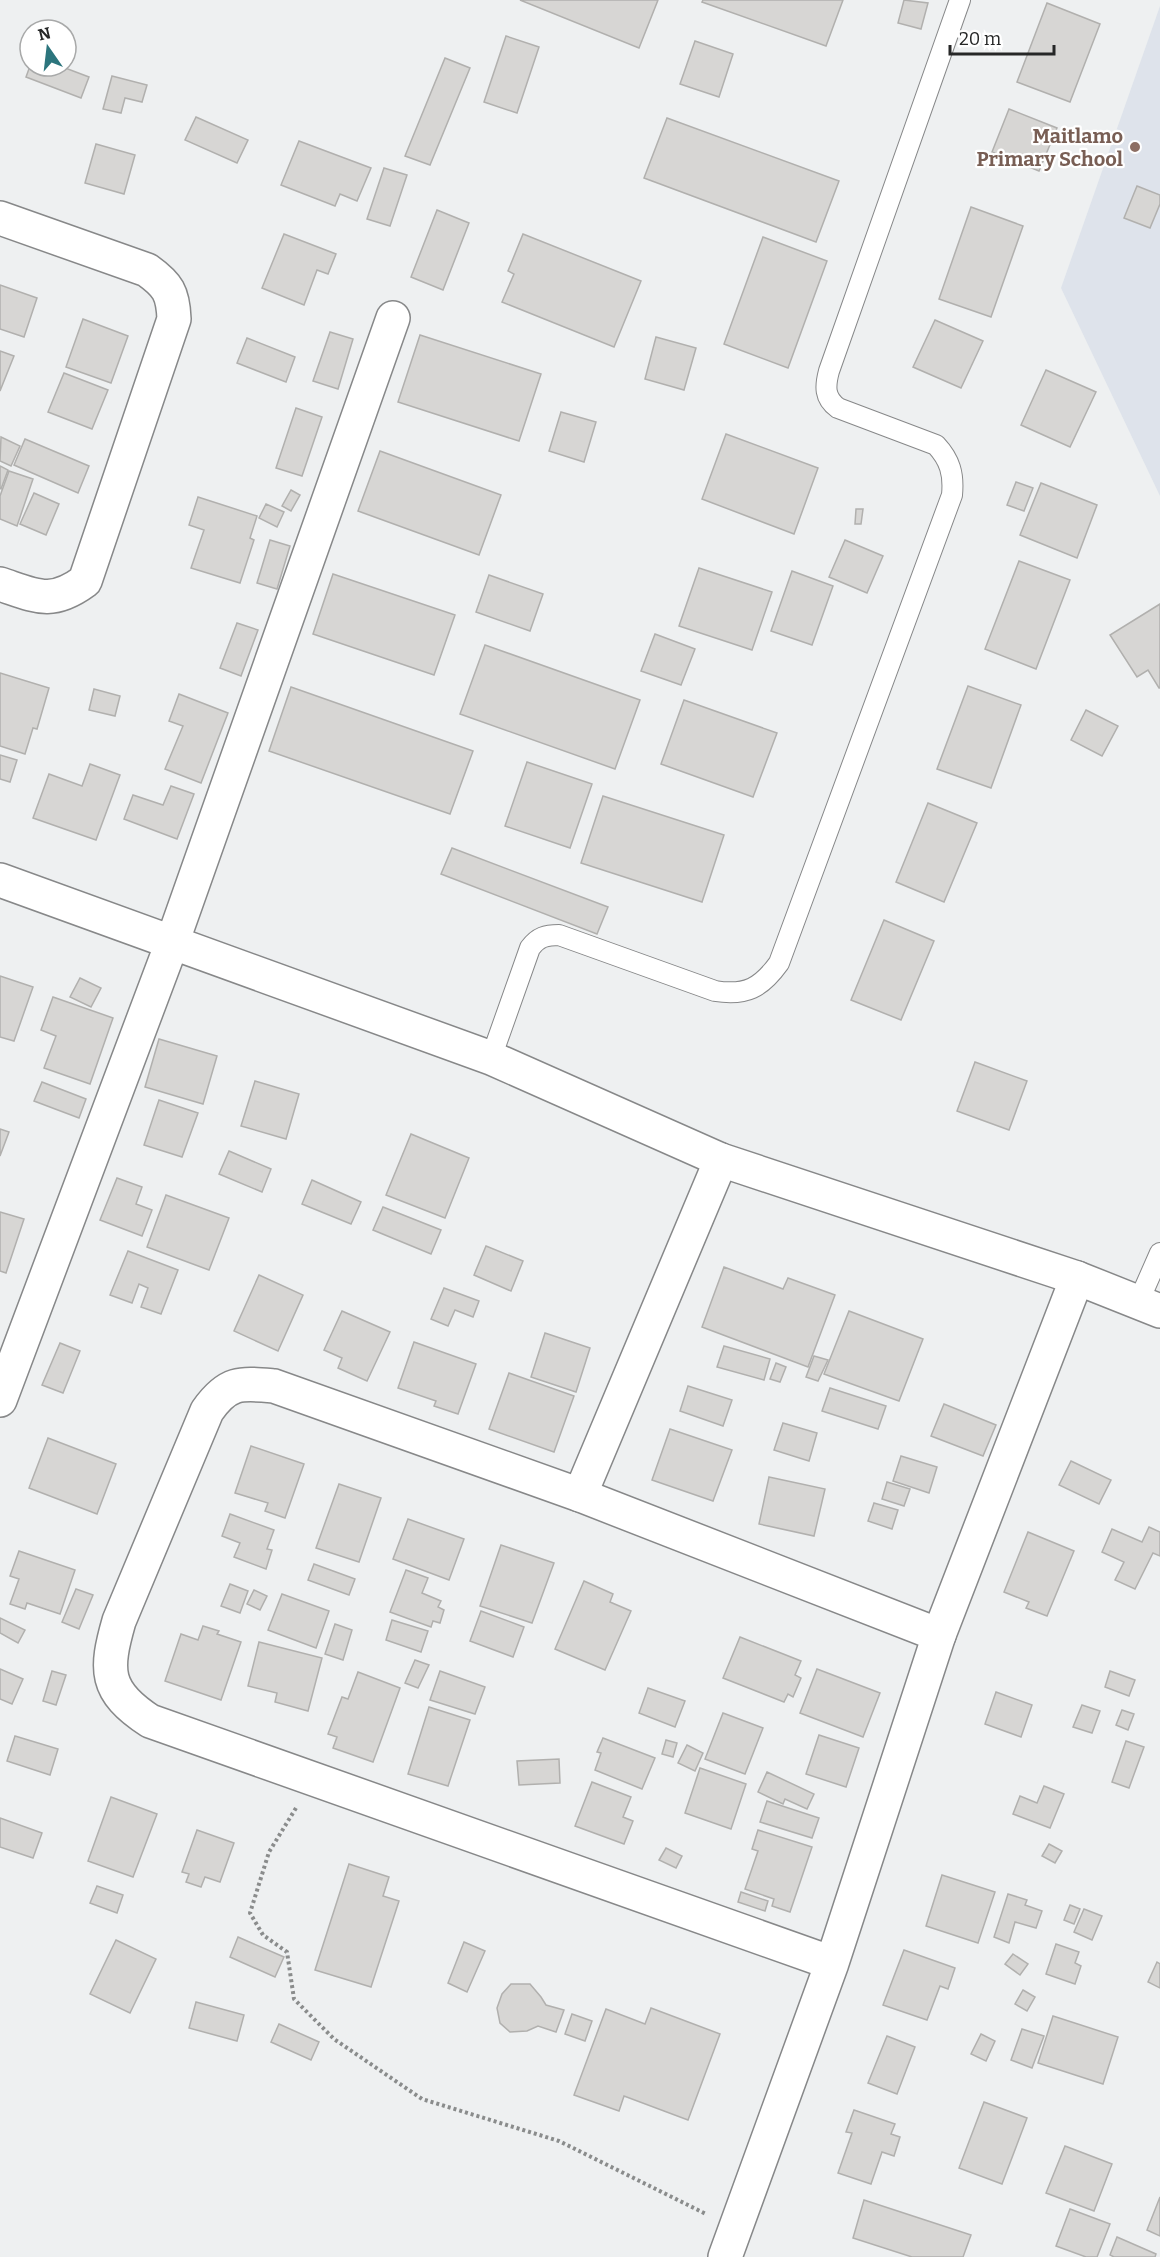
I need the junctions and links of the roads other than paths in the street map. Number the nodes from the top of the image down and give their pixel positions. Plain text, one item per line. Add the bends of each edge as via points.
1 (960, 0) edge
2 (0, 218) edge
3 (393, 318) dead end
4 (0, 584) edge
5 (0, 880) edge
6 (171, 943) junction
7 (491, 1058) junction
8 (721, 1160) junction
9 (1160, 1253) edge
10 (1077, 1278) junction
11 (1149, 1307) edge
12 (0, 1400) edge
13 (580, 1496) junction
14 (939, 1635) junction
15 (832, 1963) junction
16 (730, 2243) edge

1 - 7 lane via 829,371 826,389 838,408 936,445 951,467 952,495 780,963 751,989 715,991 559,935 547,935 530,948
2 - 4 street via 147,270 159,279 174,302 174,319 85,581 52,597
3 - 6 street
5 - 6 street
6 - 7 street
6 - 12 street
7 - 8 street
8 - 10 street
8 - 13 street
9 - 11 lane
10 - 11 street
10 - 14 street
13 - 14 street
13 - 15 street via 274,1386 231,1387 207,1411 119,1621 111,1647 110,1672 116,1690 128,1707 150,1721
14 - 15 street
15 - 16 street

